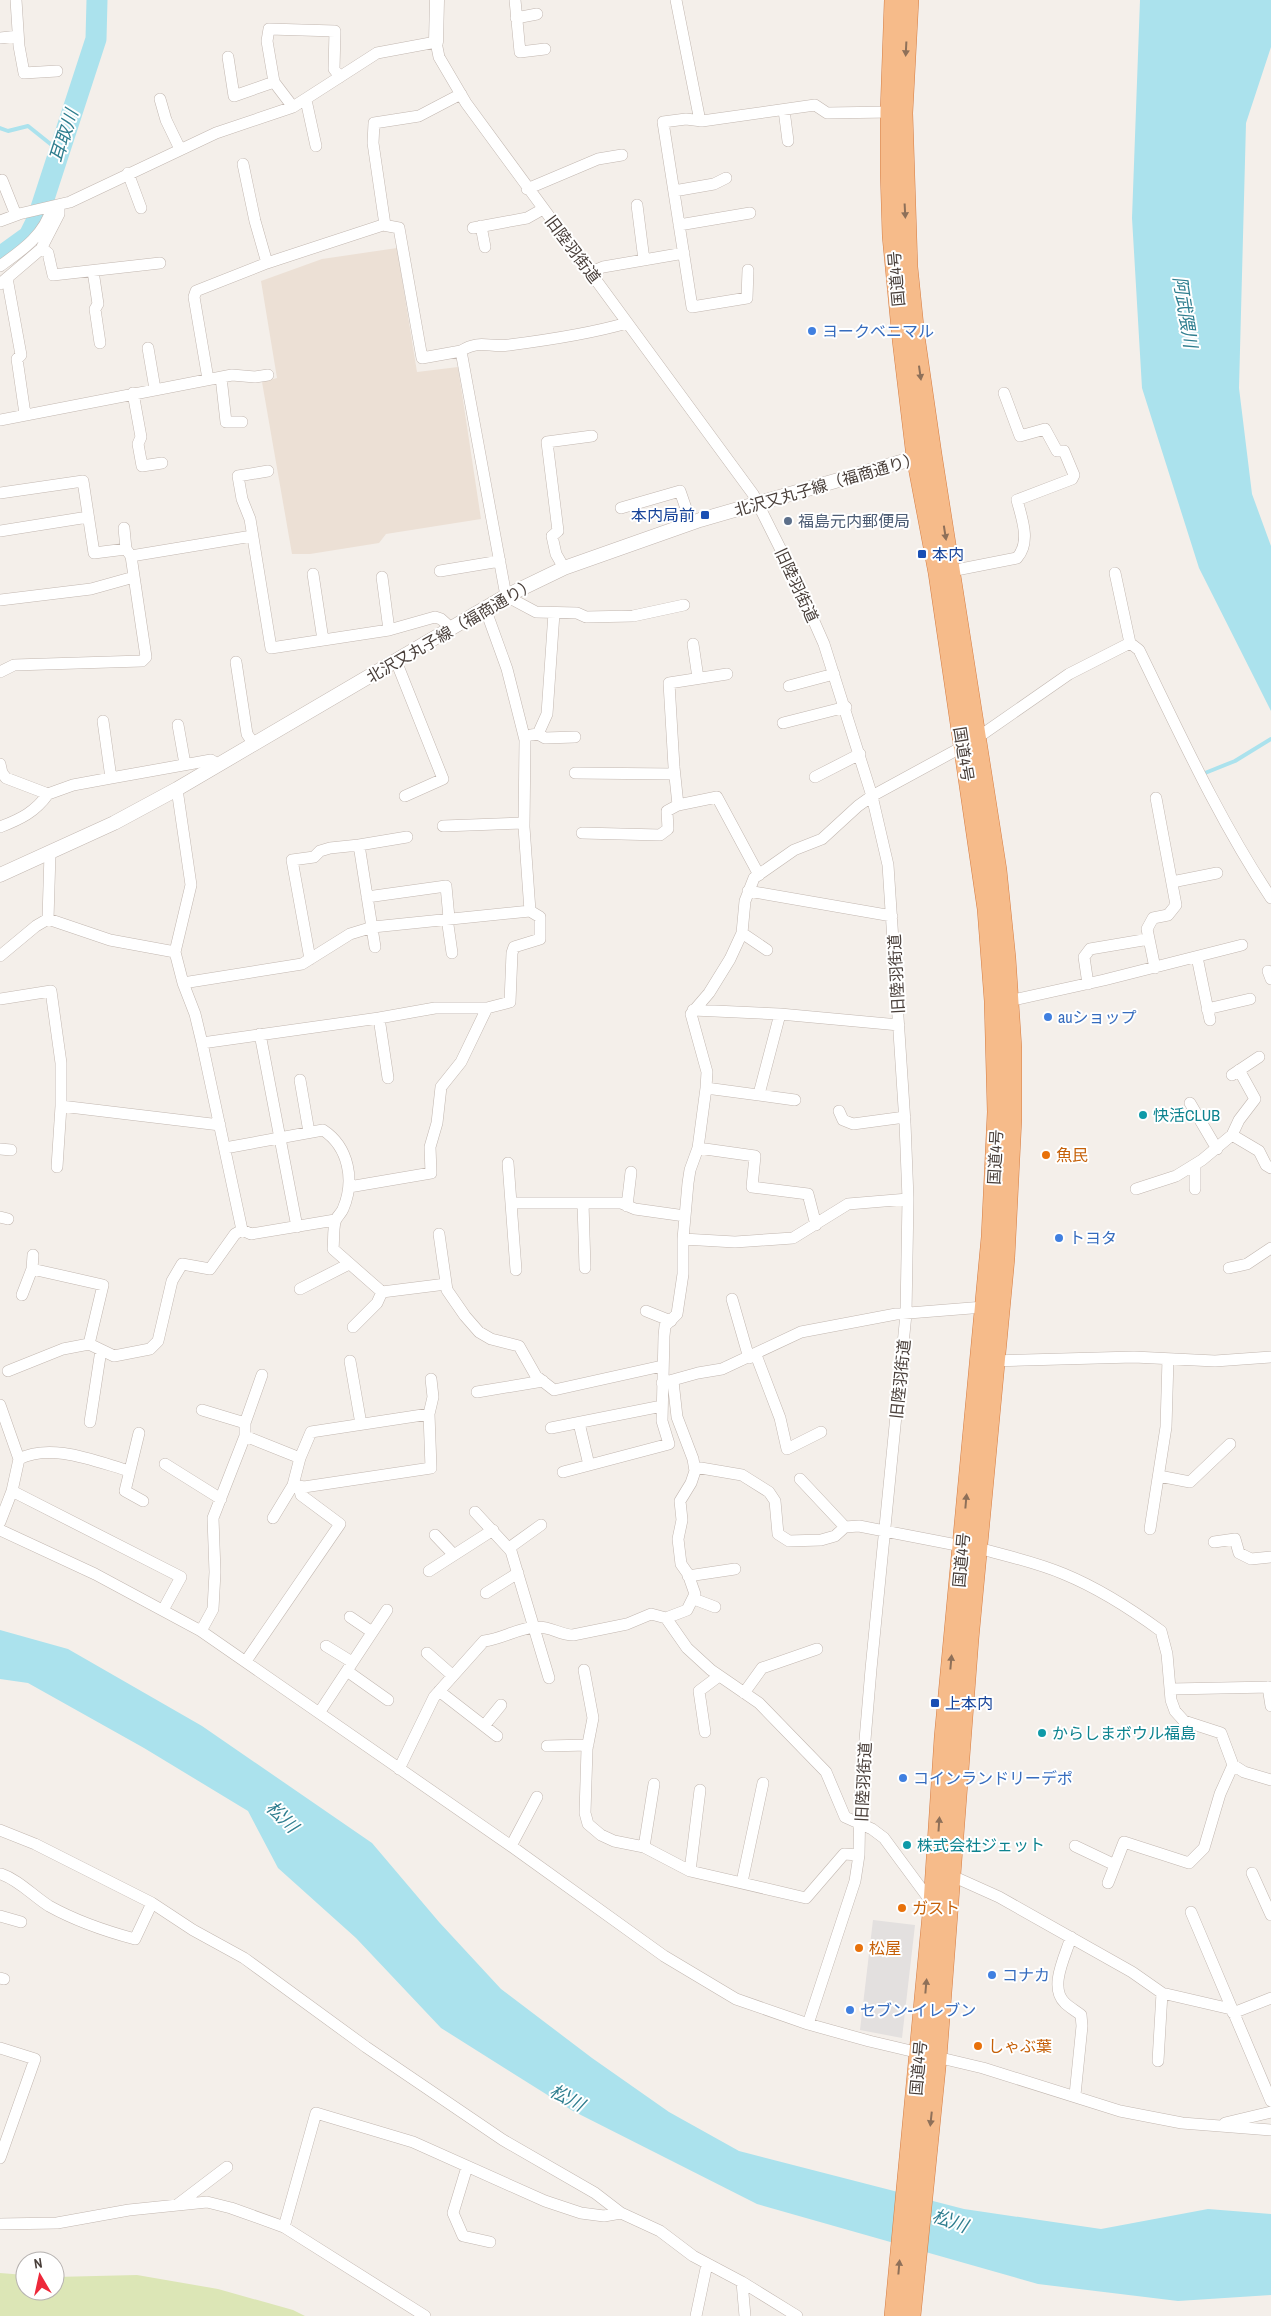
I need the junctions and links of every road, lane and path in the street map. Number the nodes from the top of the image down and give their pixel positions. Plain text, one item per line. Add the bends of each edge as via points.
1 (16, 0) edge
2 (437, 0) edge
3 (515, 0) edge
4 (676, 0) edge
5 (894, 0) edge
6 (909, 0) edge
7 (537, 14) dead end
8 (516, 18) junction
9 (18, 36) junction
10 (0, 38) edge
11 (436, 42) junction
12 (546, 49) dead end
13 (228, 57) dead end
14 (57, 71) dead end
15 (340, 77) junction
16 (274, 82) junction
17 (461, 94) junction
18 (160, 99) dead end
19 (306, 100) junction
20 (293, 107) junction
21 (784, 110) junction
22 (890, 112) junction
23 (700, 121) junction
24 (788, 141) dead end
25 (316, 146) dead end
26 (180, 149) junction
27 (622, 155) dead end
28 (243, 164) dead end
29 (128, 173) junction
30 (726, 178) dead end
31 (2, 180) dead end
32 (527, 189) junction
33 (674, 191) junction
34 (637, 205) dead end
35 (53, 207) junction
36 (141, 208) dead end
37 (543, 209) junction
38 (750, 213) dead end
39 (18, 214) junction
40 (0, 220) edge
41 (679, 224) junction
42 (385, 225) junction
43 (42, 248) junction
44 (485, 248) dead end
45 (684, 253) junction
46 (644, 260) junction
47 (160, 263) dead end
48 (267, 263) junction
49 (0, 266) edge
50 (748, 270) dead end
51 (93, 271) junction
52 (591, 272) junction
53 (4, 281) edge
54 (627, 323) junction
55 (100, 342) dead end
56 (148, 348) dead end
57 (461, 351) junction
58 (268, 375) dead end
59 (221, 377) junction
60 (208, 379) junction
61 (156, 389) junction
62 (1004, 393) dead end
63 (133, 394) junction
64 (26, 414) junction
65 (0, 420) edge
66 (242, 422) dead end
67 (592, 436) dead end
68 (924, 455) junction
69 (162, 463) dead end
70 (268, 471) dead end
71 (0, 493) edge
72 (757, 504) junction
73 (621, 508) dead end
74 (88, 517) junction
75 (691, 524) junction
76 (124, 528) dead end
77 (0, 531) edge
78 (252, 536) junction
79 (128, 553) junction
80 (500, 561) junction
81 (564, 568) junction
82 (440, 571) dead end
83 (951, 571) junction
84 (1115, 573) dead end
85 (313, 574) dead end
86 (134, 577) junction
87 (382, 577) dead end
88 (506, 596) junction
89 (0, 598) edge
90 (684, 605) dead end
91 (485, 608) junction
92 (554, 613) junction
93 (451, 628) junction
94 (389, 630) junction
95 (323, 640) junction
96 (1130, 643) junction
97 (693, 644) dead end
98 (396, 661) junction
99 (236, 662) dead end
100 (0, 672) edge
101 (727, 674) dead end
102 (834, 674) junction
103 (698, 678) junction
104 (789, 686) dead end
105 (846, 707) junction
106 (103, 722) dead end
107 (783, 723) dead end
108 (178, 725) dead end
109 (538, 734) junction
110 (524, 735) junction
111 (575, 737) dead end
112 (970, 742) junction
113 (254, 744) junction
114 (860, 754) junction
115 (0, 764) edge
116 (185, 764) junction
117 (219, 765) junction
118 (575, 773) dead end
119 (674, 774) junction
120 (815, 777) dead end
121 (111, 778) junction
122 (177, 790) junction
123 (48, 794) junction
124 (405, 796) dead end
125 (872, 796) junction
126 (1156, 798) dead end
127 (678, 804) junction
128 (524, 823) junction
129 (443, 826) dead end
130 (0, 827) edge
131 (582, 833) dead end
132 (407, 837) dead end
133 (359, 846) junction
134 (50, 853) junction
135 (1217, 873) dead end
136 (0, 875) edge
137 (759, 876) junction
138 (1172, 882) junction
139 (748, 891) junction
140 (367, 896) junction
141 (1271, 898) edge
142 (530, 911) junction
143 (892, 916) junction
144 (448, 918) junction
145 (48, 919) junction
146 (372, 927) junction
147 (742, 933) junction
148 (1149, 939) junction
149 (1242, 946) dead end
150 (375, 947) dead end
151 (767, 950) dead end
152 (175, 952) junction
153 (452, 953) dead end
154 (0, 956) edge
155 (1196, 958) junction
156 (310, 959) junction
157 (1155, 968) junction
158 (183, 983) junction
159 (1088, 984) junction
160 (0, 999) edge
161 (1250, 999) dead end
162 (1009, 1001) junction
163 (487, 1008) junction
164 (694, 1010) junction
165 (780, 1014) junction
166 (378, 1018) junction
167 (899, 1025) junction
168 (260, 1034) junction
169 (202, 1042) junction
170 (1259, 1057) dead end
171 (388, 1078) dead end
172 (300, 1080) dead end
173 (706, 1088) junction
174 (759, 1094) junction
175 (795, 1100) dead end
176 (1190, 1103) dead end
177 (61, 1106) junction
178 (838, 1111) dead end
179 (905, 1118) junction
180 (220, 1125) junction
181 (309, 1132) junction
182 (1232, 1135) junction
183 (280, 1137) junction
184 (225, 1148) junction
185 (698, 1148) junction
186 (1216, 1149) junction
187 (508, 1163) dead end
188 (1195, 1165) junction
189 (57, 1166) dead end
190 (1271, 1168) edge
191 (631, 1172) dead end
192 (349, 1187) junction
193 (1136, 1189) dead end
194 (1195, 1189) dead end
195 (908, 1199) junction
196 (583, 1203) junction
197 (511, 1204) junction
198 (627, 1206) junction
199 (685, 1216) junction
200 (335, 1220) junction
201 (816, 1225) junction
202 (297, 1226) junction
203 (242, 1230) junction
204 (439, 1234) dead end
205 (683, 1239) junction
206 (1271, 1248) edge
207 (33, 1255) dead end
208 (349, 1264) junction
209 (585, 1268) dead end
210 (1229, 1268) dead end
211 (32, 1269) junction
212 (516, 1270) dead end
213 (446, 1284) junction
214 (300, 1289) dead end
215 (382, 1292) junction
216 (22, 1295) dead end
217 (732, 1298) dead end
218 (984, 1307) junction
219 (646, 1311) dead end
220 (906, 1314) junction
221 (671, 1321) junction
222 (353, 1327) dead end
223 (89, 1344) junction
224 (101, 1350) junction
225 (753, 1356) junction
226 (1271, 1357) edge
227 (1168, 1359) junction
228 (350, 1361) dead end
229 (988, 1361) junction
230 (662, 1366) junction
231 (8, 1371) dead end
232 (262, 1375) dead end
233 (431, 1379) dead end
234 (543, 1381) junction
235 (668, 1382) junction
236 (477, 1392) dead end
237 (0, 1406) edge
238 (662, 1406) junction
239 (202, 1410) dead end
240 (429, 1414) junction
241 (90, 1422) dead end
242 (245, 1423) junction
243 (579, 1423) junction
244 (361, 1424) junction
245 (551, 1428) dead end
246 (821, 1432) dead end
247 (139, 1433) dead end
248 (245, 1436) junction
249 (1230, 1444) dead end
250 (300, 1458) junction
251 (19, 1459) junction
252 (165, 1464) dead end
253 (589, 1465) junction
254 (694, 1467) junction
255 (130, 1471) junction
256 (564, 1472) dead end
257 (1158, 1476) junction
258 (800, 1478) dead end
259 (296, 1486) junction
260 (12, 1492) junction
261 (220, 1499) junction
262 (143, 1501) dead end
263 (475, 1512) dead end
264 (273, 1518) dead end
265 (0, 1522) edge
266 (541, 1525) dead end
267 (845, 1527) junction
268 (1150, 1529) dead end
269 (0, 1530) edge
270 (493, 1530) junction
271 (884, 1532) junction
272 (435, 1535) dead end
273 (1214, 1542) dead end
274 (970, 1547) junction
275 (509, 1548) junction
276 (454, 1555) junction
277 (1271, 1557) edge
278 (735, 1569) dead end
279 (429, 1571) dead end
280 (518, 1573) junction
281 (688, 1576) junction
282 (486, 1593) dead end
283 (694, 1599) junction
284 (714, 1607) dead end
285 (163, 1610) junction
286 (387, 1610) dead end
287 (350, 1617) dead end
288 (666, 1618) junction
289 (534, 1626) junction
290 (201, 1631) junction
291 (372, 1632) junction
292 (326, 1646) dead end
293 (817, 1649) dead end
294 (427, 1653) dead end
295 (246, 1661) junction
296 (350, 1667) junction
297 (584, 1670) dead end
298 (452, 1675) junction
299 (719, 1676) junction
300 (549, 1678) dead end
301 (1270, 1687) edge
302 (1171, 1689) junction
303 (439, 1691) junction
304 (744, 1693) junction
305 (388, 1700) dead end
306 (501, 1705) dead end
307 (1271, 1706) edge
308 (319, 1713) junction
309 (484, 1726) junction
310 (705, 1732) dead end
311 (497, 1736) dead end
312 (588, 1745) junction
313 (547, 1746) dead end
314 (1233, 1765) junction
315 (399, 1769) junction
316 (1271, 1780) edge
317 (763, 1783) dead end
318 (654, 1784) dead end
319 (700, 1790) dead end
320 (537, 1797) dead end
321 (860, 1825) junction
322 (0, 1830) edge
323 (511, 1846) junction
324 (1075, 1846) dead end
325 (644, 1847) junction
326 (859, 1855) junction
327 (1115, 1864) junction
328 (690, 1871) junction
329 (1252, 1873) dead end
330 (0, 1875) edge
331 (950, 1875) junction
332 (742, 1882) junction
333 (1108, 1883) dead end
334 (152, 1904) junction
335 (934, 1904) junction
336 (1191, 1912) dead end
337 (1271, 1915) edge
338 (0, 1916) edge
339 (21, 1922) dead end
340 (1071, 1938) junction
341 (1162, 1993) junction
342 (1271, 1998) edge
343 (1232, 2011) junction
344 (808, 2024) junction
345 (0, 2048) edge
346 (928, 2061) junction
347 (1158, 2061) dead end
348 (1075, 2095) junction
349 (1271, 2101) edge
350 (1271, 2112) edge
351 (1221, 2124) junction
352 (1271, 2130) edge
353 (0, 2158) edge
354 (466, 2166) junction
355 (227, 2168) dead end
356 (177, 2205) junction
357 (621, 2213) junction
358 (0, 2224) edge
359 (284, 2228) junction
360 (490, 2242) dead end
361 (707, 2264) junction
362 (742, 2282) junction
363 (418, 2314) edge
364 (696, 2316) edge
365 (745, 2316) edge
366 (797, 2316) edge
367 (894, 2316) edge
368 (911, 2316) edge

1 - 9 street
2 - 11 street
3 - 8 street
4 - 23 street
5 - 22 highway, 国道4号
6 -> 68 highway, 国道4号 via 903,113 908,258
7 - 8 street
8 - 12 street via 520,52
9 - 10 street
9 - 14 street via 24,72
11 - 15 street via 377,53
11 - 17 street, 旧陸羽街道 via 439,57
13 - 16 street via 234,96
15 - 16 street via 334,69 335,31 269,29 267,41
15 - 19 street
16 - 20 street
17 - 32 street, 旧陸羽街道
17 - 42 street via 419,116 374,123
18 - 26 street
19 - 20 street
19 - 25 street
20 - 26 street
21 - 22 street via 815,105 827,113
21 - 23 street
21 - 24 street
22 - 68 highway, 国道4号 via 892,236 902,340
23 - 33 street via 664,122
26 - 29 street
27 - 32 street via 598,159
28 - 48 street
29 - 35 street
29 - 36 street
30 - 33 street via 714,184
31 - 39 street
32 - 37 street, 旧陸羽街道
33 - 41 street
34 - 46 street
35 - 39 street
35 - 43 street via 59,214
35 - 49 street via 32,242
37 - 44 street via 527,218 477,227
37 - 52 street, 旧陸羽街道
38 - 41 street
39 - 40 street
41 - 45 street
42 - 48 street
42 - 57 street via 399,228 422,358
43 - 51 street via 48,253 53,275
43 - 53 street
45 - 46 street
45 - 50 street via 692,307 747,298
46 - 52 street
47 - 51 street
48 - 60 street via 196,292 194,297
51 - 55 street
52 - 54 street, 旧陸羽街道
53 - 64 street via 21,355 18,359
54 - 57 street via 506,346 472,344
54 - 72 street, 旧陸羽街道 via 753,494
56 - 61 street
57 - 80 street
58 - 59 street via 232,374
59 - 60 street
59 - 66 street via 226,422
60 - 61 street
61 - 63 street
62 - 83 street via 1020,436 1045,429 1057,451 1064,451 1074,475 1072,479 1017,500 1025,536 1024,551 1017,558
63 - 64 street
63 - 69 street via 141,437 138,444 142,466
64 - 65 street
67 - 81 street via 547,442 558,531 552,536 556,554
68 - 72 street, 北沢又丸子線（福商通り）
68 -> 83 highway, 国道4号
68 - 112 highway, 国道4号 via 938,573
70 - 78 street via 238,476
71 - 74 street via 83,481
72 - 75 street, 北沢又丸子線（福商通り）
72 - 102 street, 旧陸羽街道 via 794,576
73 - 75 street via 680,491
74 - 77 street
74 - 79 street via 94,553
75 - 81 street, 北沢又丸子線（福商通り）
76 - 79 street
78 - 79 street
78 - 95 street via 271,648
79 - 86 street
80 - 82 street
80 - 88 street
81 - 88 street, 北沢又丸子線（福商通り）
83 - 112 highway, 国道4号
84 - 96 street
85 - 95 street
86 - 89 street via 91,588
86 - 100 street via 146,657 142,661 14,664
87 - 94 street
88 - 91 street, 北沢又丸子線（福商通り）
88 - 92 street via 536,612
90 - 92 street via 609,618
91 - 93 street, 北沢又丸子線（福商通り）
91 - 110 street via 507,669
92 - 109 street via 547,714
93 - 94 street via 441,618 435,617
93 - 98 street, 北沢又丸子線（福商通り）
94 - 95 street
96 - 112 street via 1069,674
96 - 141 street via 1139,650 1195,767
97 - 103 street
98 - 113 street, 北沢又丸子線（福商通り）
98 - 124 street via 443,779
99 - 113 street via 247,734
101 - 103 street
102 - 104 street
102 - 105 street, 旧陸羽街道
103 - 119 street via 669,683
105 - 107 street
105 - 114 street, 旧陸羽街道
106 - 121 street
108 - 116 street
109 - 110 street
109 - 111 street via 545,738
110 - 128 street
112 - 125 street
112 - 162 highway, 国道4号 via 997,870
112 - 218 highway, 国道4号 via 987,909 996,1052 995,1173
113 - 117 street, 北沢又丸子線（福商通り）
114 - 120 street
114 - 125 street, 旧陸羽街道
115 - 123 street via 6,778
116 - 117 street via 210,760
116 - 121 street
117 - 122 street, 北沢又丸子線（福商通り）
118 - 119 street
119 - 127 street
121 - 123 street
122 - 134 street, 北沢又丸子線（福商通り）
122 - 152 street via 191,885
123 - 130 street via 27,816
125 - 137 street via 822,839 794,850
125 - 143 street, 旧陸羽街道 via 888,865
126 - 138 street
127 - 131 street via 667,811 668,829 660,835
127 - 137 street via 717,797
128 - 129 street
128 - 142 street
132 - 133 street
133 - 140 street
133 - 156 street via 330,848 314,857 292,860
134 - 136 street, 北沢又丸子線（福商通り）
134 - 145 street
135 - 138 street
137 - 139 street via 754,878
138 - 148 street via 1176,905 1168,915 1153,918 1147,929
139 - 143 street
139 - 147 street
140 - 144 street via 446,886
140 - 146 street
142 - 144 street
142 - 163 street via 540,917 540,939 514,947 510,1002
143 - 167 street, 旧陸羽街道
144 - 146 street
144 - 153 street
145 - 152 street via 110,940
145 - 154 street
146 - 150 street
146 - 156 street via 350,934
147 - 151 street
147 - 164 street via 709,993
148 - 157 street
148 - 159 street via 1090,949 1084,957
149 - 155 street
152 - 158 street
155 - 157 street
155 - 161 street via 1208,1014
156 - 158 street via 302,964
157 - 159 street
158 - 169 street via 196,1014
159 - 162 street
160 - 177 street via 51,991 61,1063
162 - 229 highway, 国道4号 via 1012,1048 1010,1162
163 - 166 street via 435,1008
163 - 192 street via 462,1062 441,1087 437,1123 430,1147 431,1173
164 - 165 street
164 - 173 street via 691,1014 707,1072
165 - 167 street
165 - 174 street
166 - 168 street
166 - 171 street
167 - 179 street, 旧陸羽街道
168 - 169 street
168 - 183 street
169 - 180 street
170 - 182 street via 1235,1073 1255,1099
172 - 181 street
173 - 174 street
173 - 185 street
174 - 175 street
176 - 186 street
177 - 180 street
177 - 189 street
178 - 179 street via 843,1120 853,1124
179 - 195 street, 旧陸羽街道
180 - 184 street
181 - 183 street
181 - 192 street via 323,1130 341,1147 346,1158
182 - 186 street
182 - 190 street via 1259,1151
183 - 184 street
183 - 202 street
184 - 203 street
185 - 199 street via 690,1170
185 - 201 street via 755,1156 752,1187 808,1194
186 - 188 street
187 - 197 street
188 - 193 street via 1176,1176
188 - 194 street
191 - 198 street
192 - 200 street via 343,1210
195 - 201 street via 848,1204
195 - 220 street, 旧陸羽街道
196 - 197 street
196 - 198 street via 620,1203
196 - 209 street
197 - 212 street
198 - 199 street
199 - 205 street
200 - 202 street
200 - 208 street via 333,1249
201 - 205 street via 793,1238 775,1240
202 - 203 street via 251,1234
203 - 224 street via 235,1234 210,1270 182,1264 172,1281 158,1341 150,1349 114,1356
204 - 213 street
205 - 221 street via 683,1274 677,1314
206 - 210 street via 1247,1264
207 - 211 street
208 - 214 street
208 - 215 street
211 - 216 street
211 - 223 street via 103,1285
213 - 215 street
213 - 234 street via 447,1290 479,1332 491,1339 519,1346 536,1376
215 - 222 street via 377,1303
217 - 225 street
218 - 220 street
218 - 229 highway, 国道4号
219 - 221 street
220 - 225 street via 864,1318 801,1332
220 - 271 street, 旧陸羽街道
221 - 230 street via 665,1326
223 - 224 street
223 - 231 street via 63,1349
224 - 241 street
225 - 235 street via 722,1370
225 - 246 street via 780,1418 787,1449
226 - 227 street via 1215,1362
227 - 229 street
227 - 257 street via 1166,1427
228 - 244 street
229 - 274 highway, 国道4号
230 - 234 street via 554,1390
230 - 235 street
232 - 242 street
233 - 240 street via 433,1397
234 - 236 street
235 - 238 street
235 - 254 street
237 - 251 street
238 - 243 street
238 - 253 street via 662,1421 670,1444
239 - 242 street
240 - 244 street
240 - 259 street via 431,1468
242 - 248 street
243 - 245 street
243 - 253 street
244 - 250 street via 311,1432
247 - 255 street
248 - 250 street
248 - 261 street
249 - 257 street via 1190,1482
250 - 259 street
251 - 255 street via 29,1454 54,1453
251 - 260 street
252 - 261 street
253 - 256 street
254 - 267 street via 742,1475 769,1492 775,1501 778,1534 789,1542 821,1540 835,1536
254 - 281 street via 691,1483 680,1501 679,1554
255 - 262 street via 125,1491
257 - 268 street
258 - 267 street
259 - 264 street
259 - 295 street via 301,1495 340,1524
260 - 265 street
260 - 285 street via 181,1578
261 - 290 street via 213,1518 213,1609
263 - 270 street
266 - 275 street
267 - 271 street via 859,1526
269 - 285 street
270 - 275 street
270 - 276 street
271 - 274 street
271 - 321 street, 旧陸羽街道
272 - 276 street
273 - 277 street via 1235,1539 1239,1553 1250,1559
274 - 302 street via 1064,1574 1161,1631 1168,1654
274 - 331 highway, 国道4号
335 -> 274 highway, 国道4号 via 944,1737
275 - 280 street
276 - 279 street
278 - 281 street
280 - 282 street
280 - 289 street
281 - 283 street
283 - 284 street
283 - 288 street via 687,1610
285 - 290 street
286 - 291 street
287 - 291 street
288 - 289 street via 652,1614 627,1624 573,1635
288 - 299 street via 687,1648
289 - 298 street via 484,1641
289 - 300 street
290 - 295 street
291 - 296 street
292 - 296 street
293 - 304 street via 762,1668
294 - 298 street
295 - 308 street
296 - 305 street
296 - 308 street
297 - 312 street via 592,1718
298 - 303 street
299 - 304 street
299 - 310 street via 699,1691
301 - 302 street
301 - 307 street
302 - 314 street via 1171,1700 1179,1717 1199,1728 1221,1734
303 - 309 street
303 - 315 street
304 - 321 street via 758,1703 826,1772 845,1817
306 - 309 street
308 - 315 street
309 - 311 street
312 - 313 street
312 - 325 street via 585,1814 588,1824 614,1841
314 - 316 street
314 - 327 street via 1220,1794 1204,1848 1189,1863 1124,1842
315 - 323 street
317 - 332 street
318 - 325 street
319 - 328 street
320 - 323 street
321 - 326 street, 旧陸羽街道
321 - 335 street via 884,1838
322 - 334 street via 35,1844
323 - 344 street via 664,1956 736,1999
324 - 327 street
325 - 328 street
326 - 332 street via 844,1854 806,1898
326 - 344 street, 旧陸羽街道 via 855,1881
327 - 333 street
328 - 332 street
329 - 337 street
330 - 334 street via 9,1877 68,1916 135,1939
331 - 340 street via 999,1896
331 - 346 highway, 国道4号
334 - 357 street via 244,1958 366,2047 503,2140 595,2193
346 -> 335 highway, 国道4号
336 - 343 street
338 - 339 street
340 - 341 street
340 - 348 street via 1058,1981 1059,1994 1064,2002 1081,2015
341 - 343 street
341 - 347 street
342 - 343 street
343 - 349 street
344 - 346 street
345 - 353 street via 36,2059
346 - 348 street via 992,2071
367 -> 346 highway, 国道4号
346 -> 368 highway, 国道4号
348 - 351 street via 1120,2111 1165,2120
350 - 351 street
351 - 352 street
354 - 357 street via 545,2201 581,2213 604,2216
354 - 359 street via 413,2142 316,2113
354 - 360 street via 453,2213 463,2236
355 - 356 street
356 - 358 street via 57,2223
356 - 359 street via 207,2202
357 - 361 street via 660,2230
359 - 363 street
361 - 362 street
361 - 364 street
362 - 365 street
362 - 366 street

